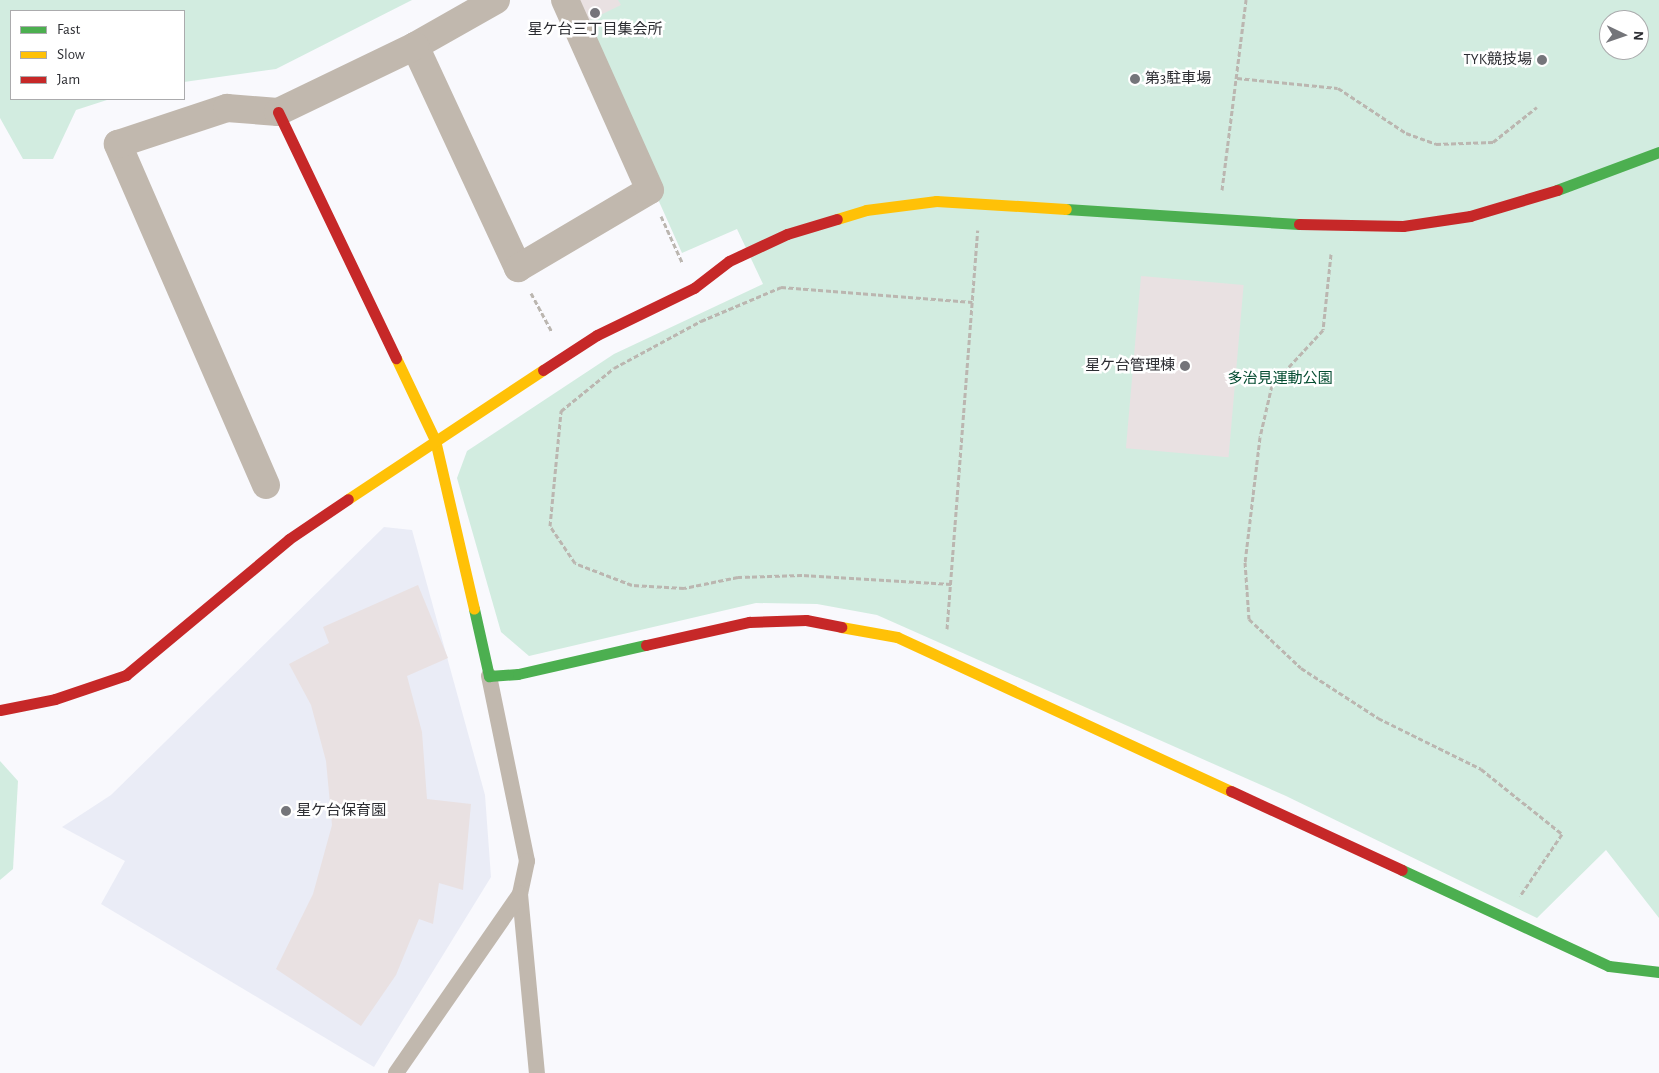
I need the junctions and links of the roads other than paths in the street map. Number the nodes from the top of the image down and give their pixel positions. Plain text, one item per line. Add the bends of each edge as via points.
1 (496, 0) edge
2 (565, 0) edge
3 (415, 46) junction
4 (278, 112) junction
5 (1659, 152) edge
6 (435, 440) junction
7 (266, 485) dead end
8 (489, 676) junction
9 (0, 710) edge
10 (520, 894) junction
11 (1659, 972) edge
12 (396, 1073) edge
13 (537, 1073) edge

1 - 3 street
2 - 3 street via 650,190 518,268
3 - 4 street
4 - 6 street
4 - 7 street via 227,108 118,144
5 - 6 street via 1538,197 1470,216 1403,226 1334,226 980,202 936,201 866,210 787,234 729,261 694,288 597,335
6 - 8 street
6 - 9 street via 289,539 126,675 55,699
8 - 10 lane via 527,861
8 - 11 street via 518,674 749,622 806,620 897,637 1609,966
10 - 12 lane
10 - 13 lane

